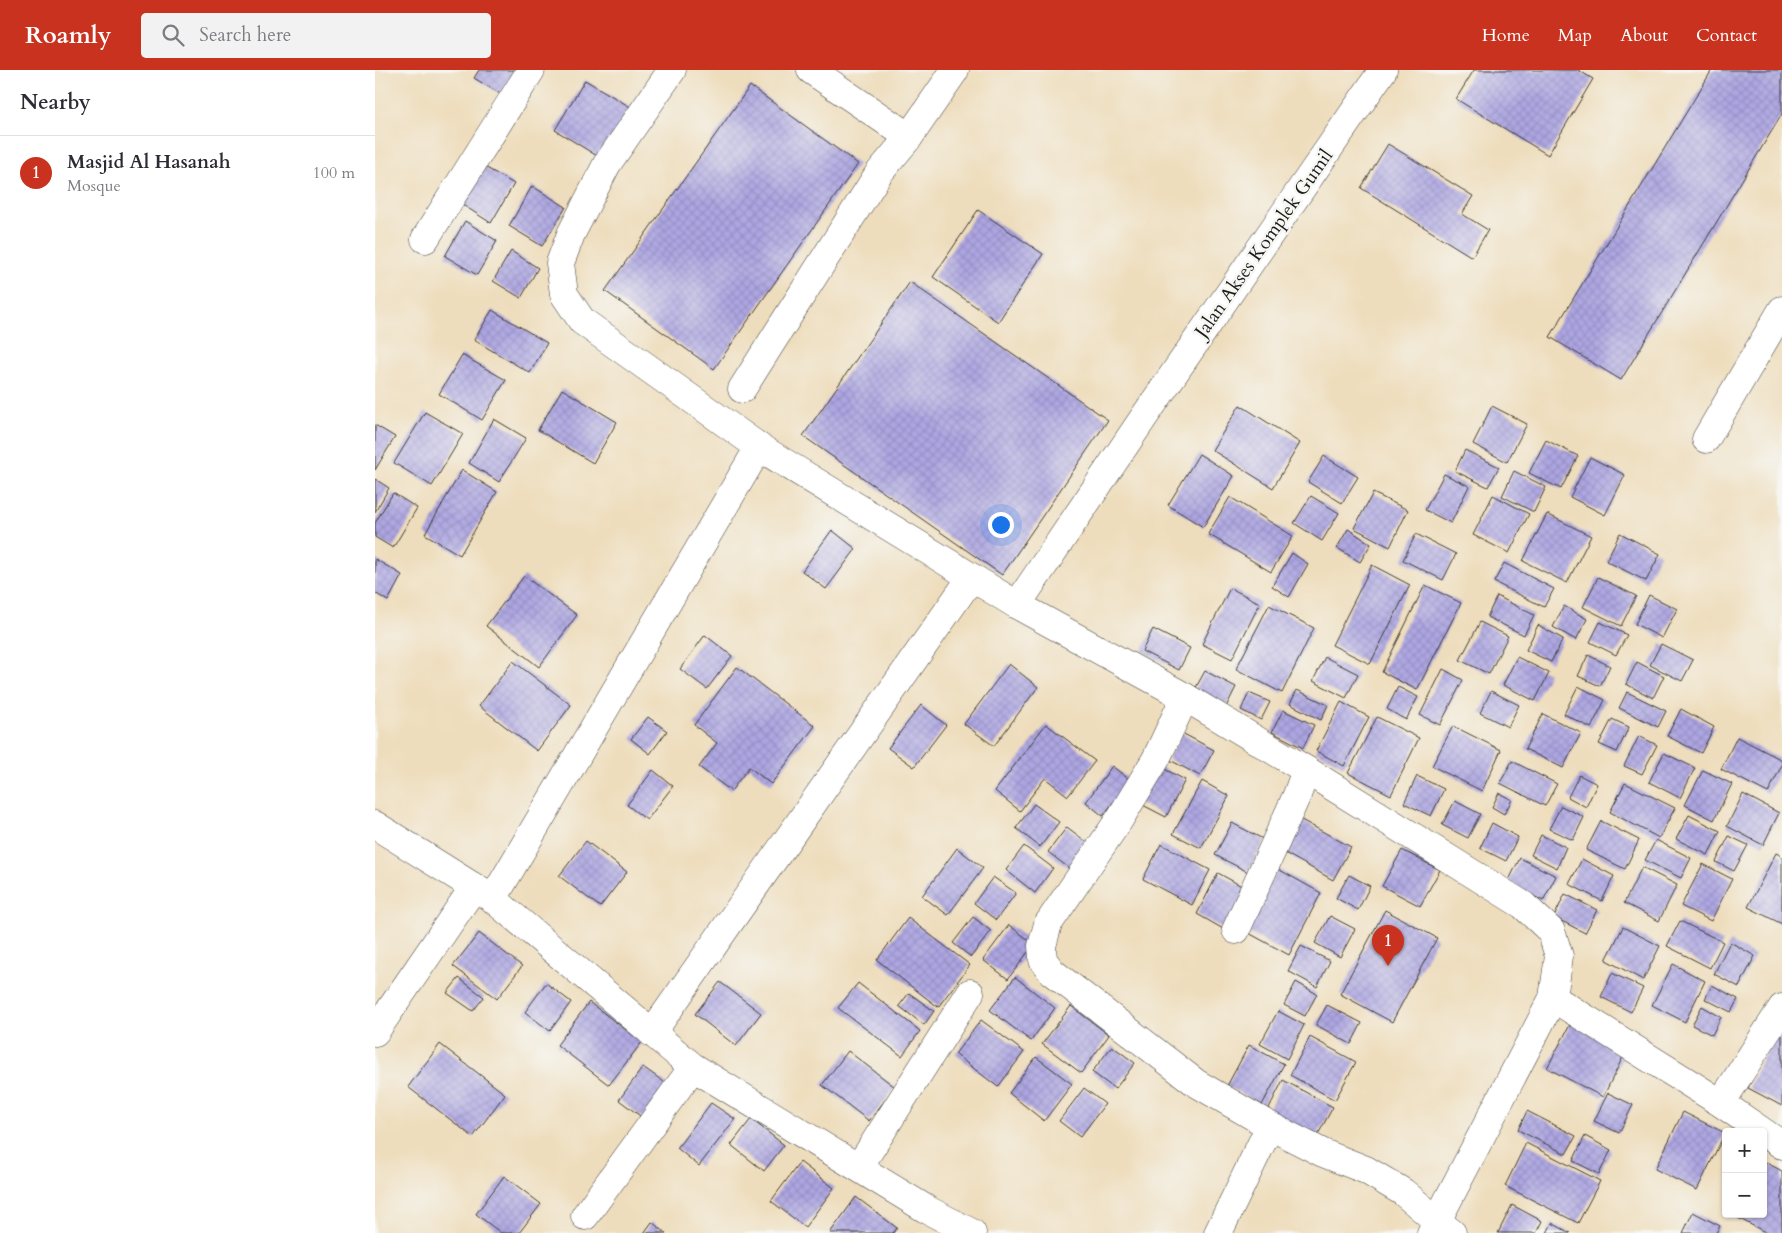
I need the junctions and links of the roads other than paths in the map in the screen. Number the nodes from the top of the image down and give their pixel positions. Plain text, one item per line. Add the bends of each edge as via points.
1 (531, 70) edge
2 (673, 70) edge
3 (811, 70) edge
4 (955, 70) edge
5 (1383, 70) edge
6 (909, 137) junction
7 (425, 239) dead end
8 (1782, 310) edge
9 (742, 389) dead end
10 (1706, 439) dead end
11 (759, 447) junction
12 (971, 578) junction
13 (1017, 605) junction
14 (1185, 698) junction
15 (1306, 770) junction
16 (375, 825) edge
17 (484, 893) junction
18 (1236, 930) dead end
19 (970, 994) dead end
20 (1553, 998) junction
21 (1782, 1008) edge
22 (375, 1032) edge
23 (652, 1033) junction
24 (693, 1067) junction
25 (1721, 1102) junction
26 (1271, 1126) junction
27 (1782, 1145) edge
28 (859, 1166) junction
29 (585, 1216) dead end
30 (1440, 1229) edge
31 (971, 1233) edge
32 (1218, 1233) edge

1 - 7 street
2 - 11 street via 607,164 571,234 560,263 564,294 582,321
3 - 6 street
4 - 6 street
5 - 13 street, Jalan Akses Komplek Gumil
6 - 9 street via 879,173
8 - 10 street
11 - 12 street
11 - 17 street
12 - 13 street
12 - 23 street
13 - 14 street
14 - 15 street
14 - 26 street via 1156,759 1124,812 1048,924 1041,946 1043,960 1052,972 1196,1082
15 - 18 street
15 - 20 street via 1523,905 1551,930 1559,956
16 - 17 street
17 - 22 street
17 - 23 street
19 - 28 street
20 - 25 street
20 - 30 street
21 - 25 street
23 - 24 street
24 - 28 street
24 - 29 street
25 - 27 street
26 - 30 street via 1323,1153 1366,1170 1403,1192
26 - 32 street
28 - 31 street via 926,1209

